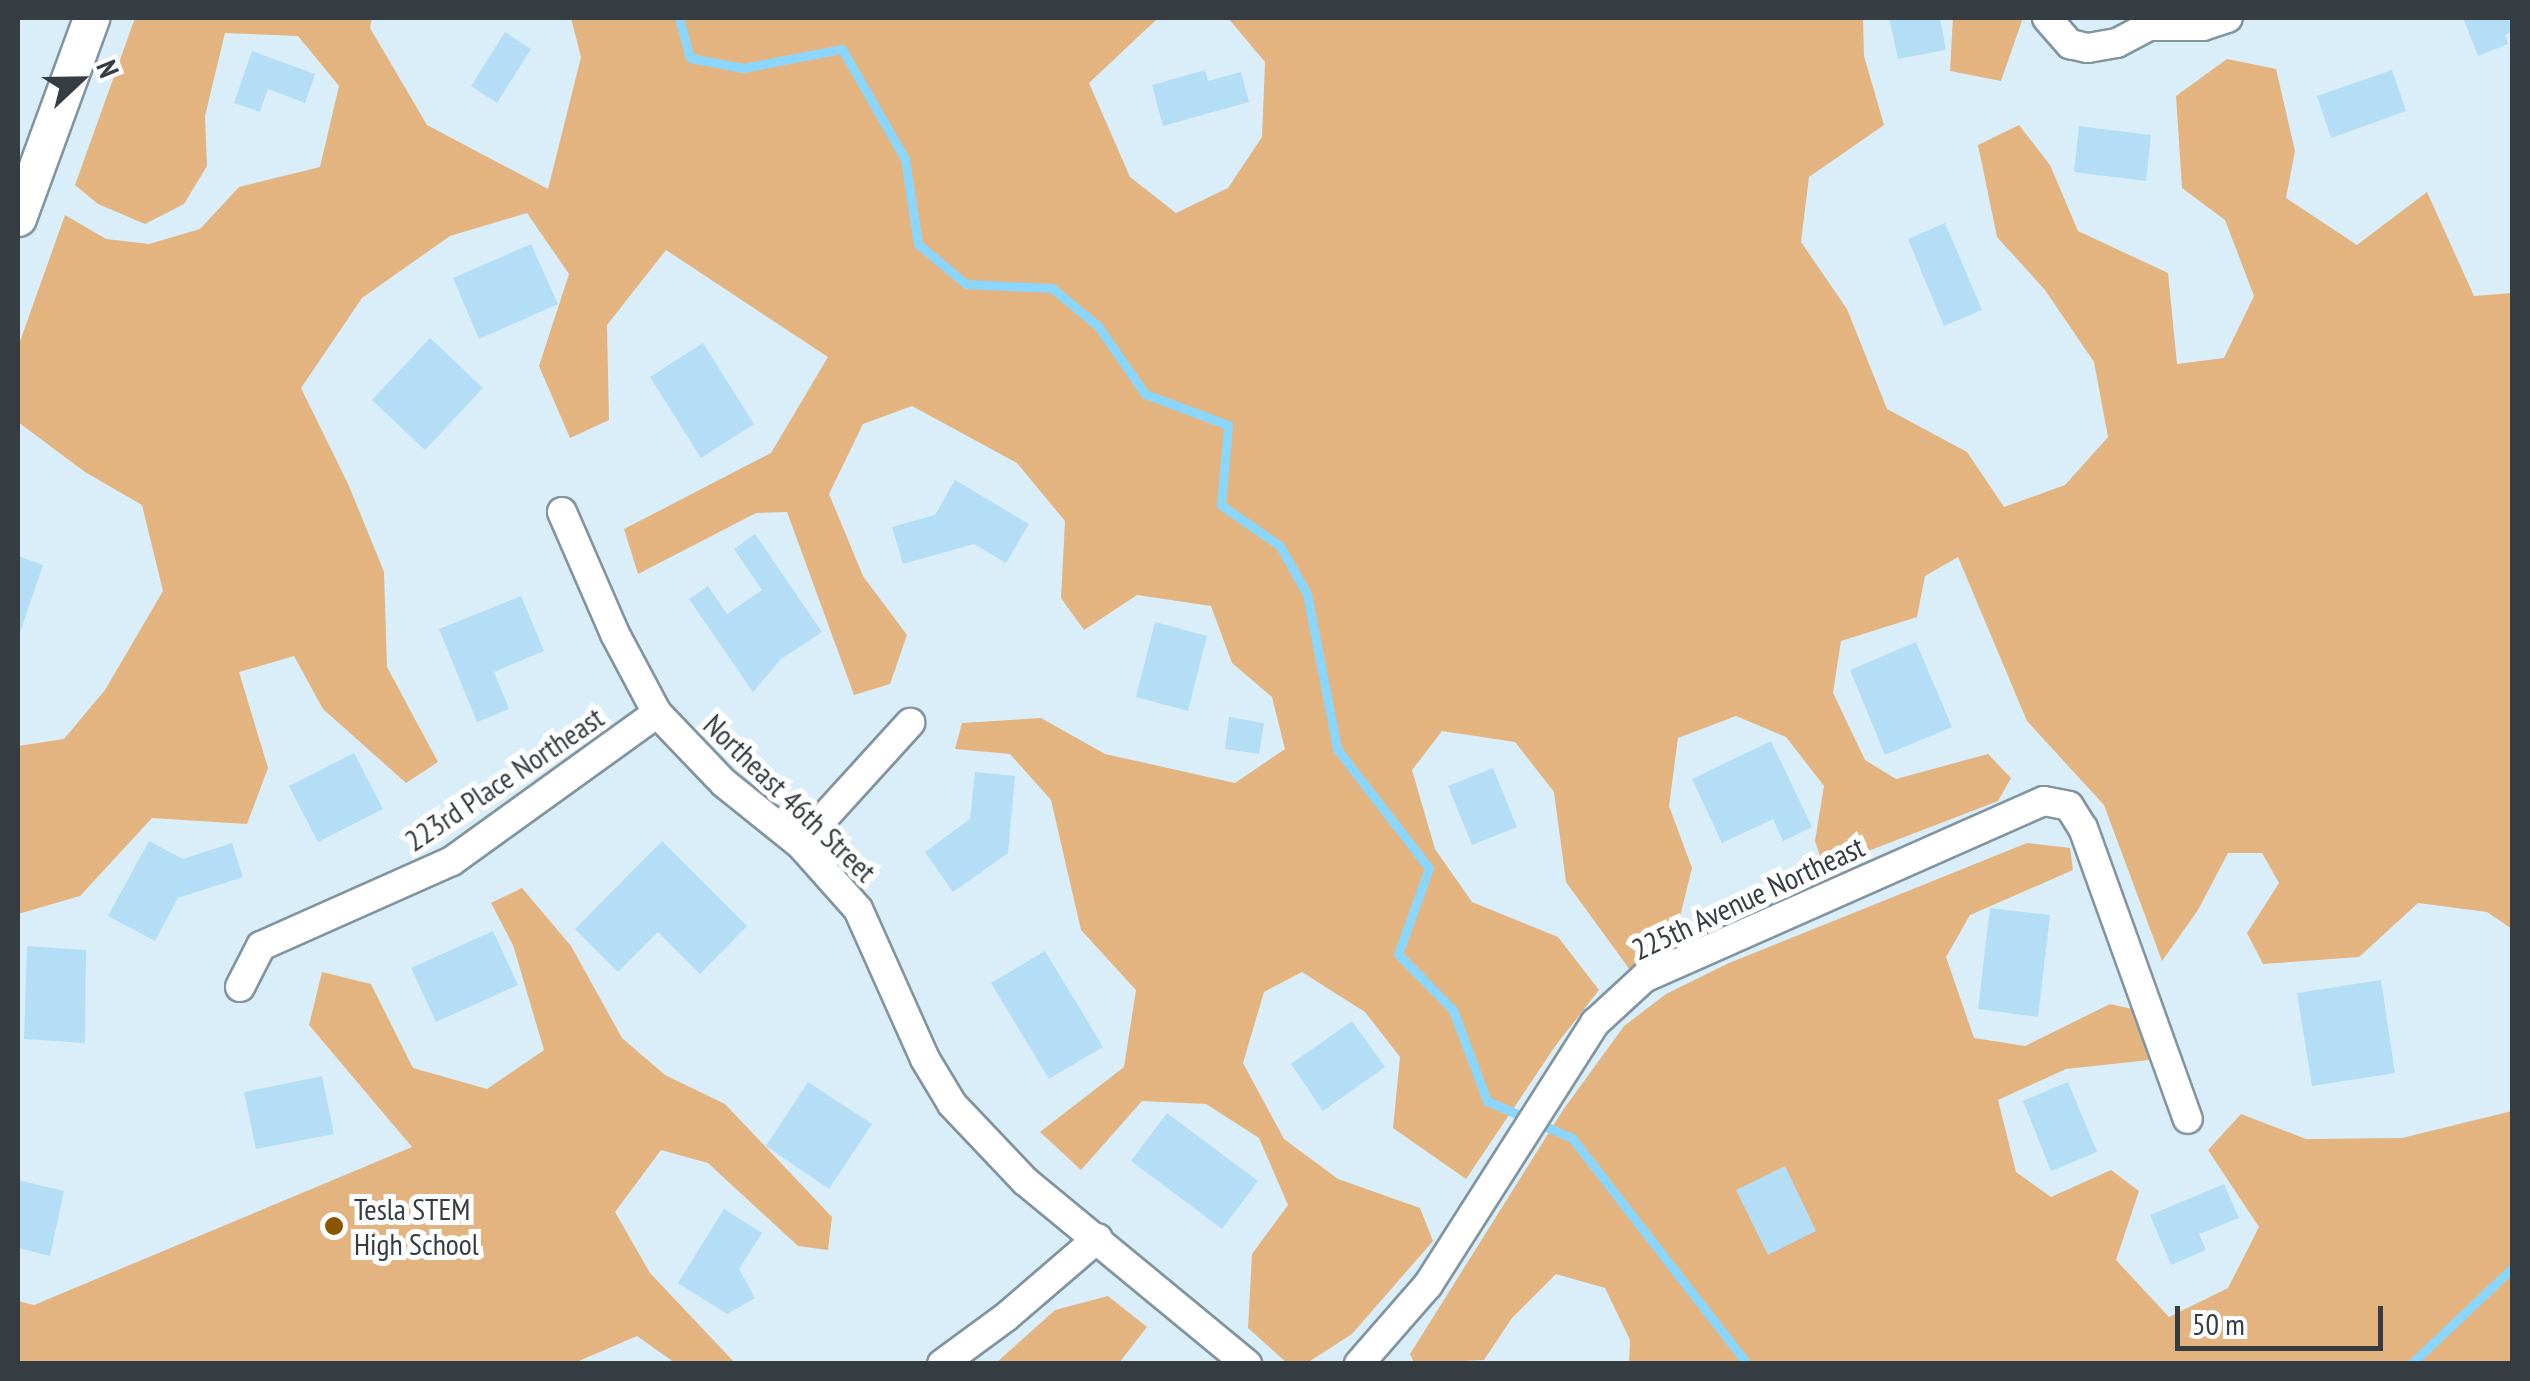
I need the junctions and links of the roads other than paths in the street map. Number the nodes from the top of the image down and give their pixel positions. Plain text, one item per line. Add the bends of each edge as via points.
1 (91, 18) edge
2 (2047, 18) edge
3 (2228, 18) edge
4 (2149, 22) edge
5 (18, 218) edge
6 (562, 512) dead end
7 (658, 713) junction
8 (910, 724) dead end
9 (800, 844) junction
10 (240, 987) dead end
11 (2188, 1118) dead end
12 (1098, 1238) junction
13 (942, 1364) edge
14 (1248, 1364) edge
15 (1360, 1364) edge

1 - 5 main road
2 - 4 street via 2070,44 2088,48 2117,43
3 - 4 street via 2203,26
6 - 7 street, Northeast 46th Street
7 - 9 street, Northeast 46th Street via 724,784
7 - 10 street, 223rd Place Northeast via 452,861 261,946
8 - 9 street
9 - 12 street, Northeast 46th Street via 858,909 952,1104 1025,1182
11 - 15 street, 225th Avenue Northeast via 2083,828 2068,806 2044,801 1644,978 1595,1023 1428,1284
12 - 13 street
12 - 14 street, Northeast 46th Street

